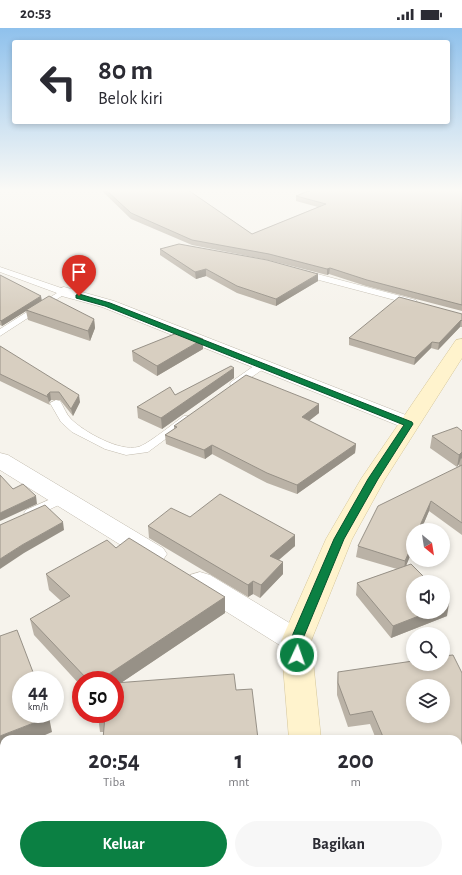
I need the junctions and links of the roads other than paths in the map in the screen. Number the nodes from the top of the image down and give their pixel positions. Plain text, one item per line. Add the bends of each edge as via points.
1 (0, 269) edge
2 (298, 271) edge
3 (64, 292) junction
4 (425, 306) edge
5 (0, 333) edge
6 (462, 344) edge
7 (262, 365) junction
8 (225, 392) edge
9 (56, 403) edge
10 (200, 409) edge
11 (409, 424) junction
12 (0, 460) edge
13 (62, 498) junction
14 (21, 518) edge
15 (296, 641) junction
16 (305, 735) edge

1 - 3 lane
2 - 4 lane
3 - 5 lane
3 - 7 street via 108,304
6 - 11 main road
7 - 8 lane
7 - 11 street
9 - 10 lane via 65,419 77,430 124,451 144,449
11 - 15 main road via 373,479 339,539
12 - 13 street
13 - 14 lane
13 - 15 street
15 - 16 main road

